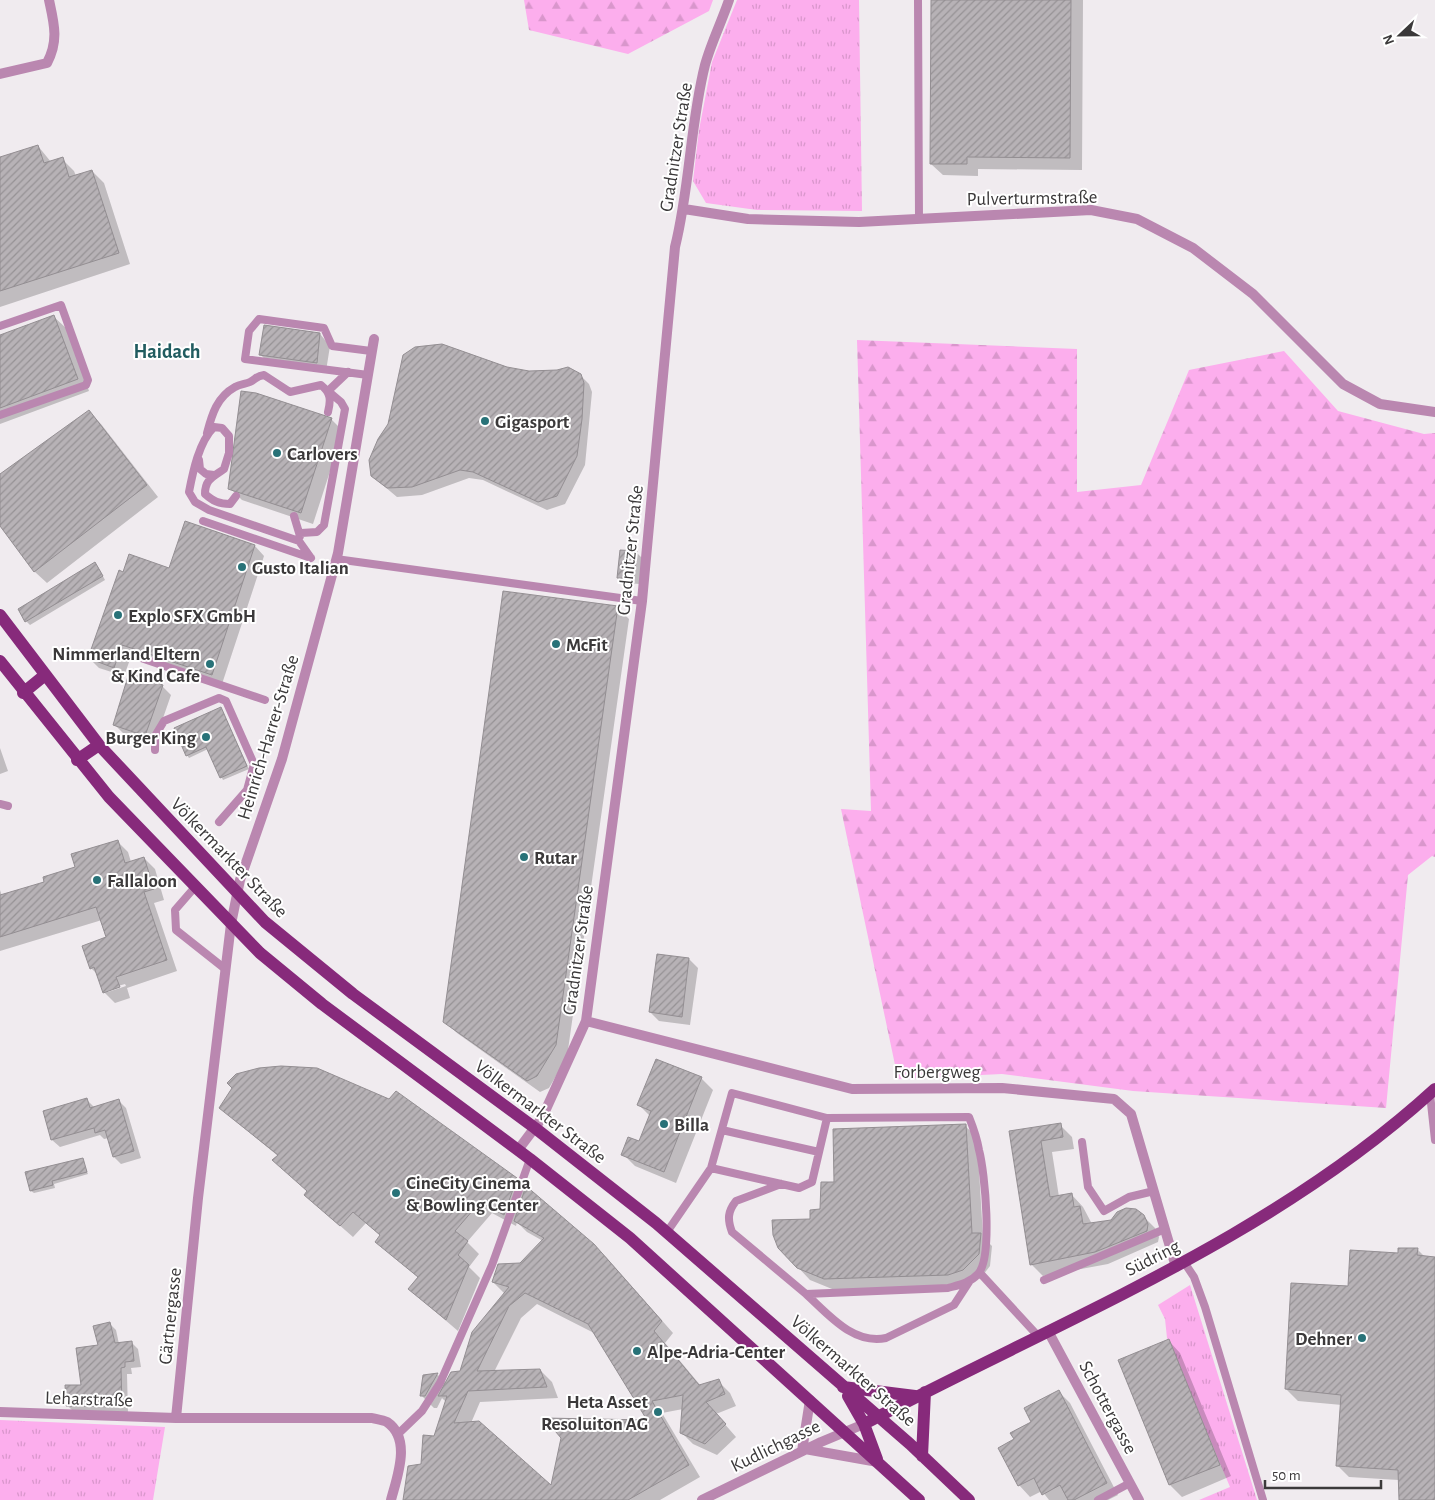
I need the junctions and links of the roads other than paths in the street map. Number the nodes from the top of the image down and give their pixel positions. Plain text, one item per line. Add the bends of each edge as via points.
1 (49, 0) edge
2 (730, 0) edge
3 (918, 0) edge
4 (0, 74) edge
5 (684, 209) junction
6 (919, 218) junction
7 (0, 326) edge
8 (374, 339) dead end
9 (372, 352) junction
10 (348, 372) junction
11 (368, 375) junction
12 (328, 391) junction
13 (328, 412) dead end
14 (1435, 412) edge
15 (0, 415) edge
16 (206, 434) junction
17 (198, 458) junction
18 (214, 475) junction
19 (236, 496) dead end
20 (294, 516) dead end
21 (203, 521) dead end
22 (300, 537) junction
23 (336, 559) junction
24 (642, 601) junction
25 (0, 615) edge
26 (138, 657) dead end
27 (0, 661) edge
28 (45, 675) junction
29 (23, 693) junction
30 (265, 700) dead end
31 (99, 745) junction
32 (155, 750) dead end
33 (78, 760) junction
34 (219, 822) dead end
35 (195, 887) junction
36 (238, 895) junction
37 (231, 924) junction
38 (224, 968) junction
39 (586, 1021) junction
40 (1432, 1092) edge
41 (826, 1118) junction
42 (534, 1128) junction
43 (722, 1130) junction
44 (1435, 1140) edge
45 (1082, 1142) dead end
46 (518, 1150) junction
47 (819, 1152) junction
48 (530, 1159) junction
49 (711, 1168) junction
50 (781, 1184) junction
51 (1154, 1191) junction
52 (1165, 1229) junction
53 (667, 1232) junction
54 (1180, 1264) junction
55 (980, 1273) junction
56 (1044, 1280) dead end
57 (969, 1282) junction
58 (806, 1294) junction
59 (1043, 1333) junction
60 (843, 1387) junction
61 (920, 1394) junction
62 (810, 1400) junction
63 (0, 1412) edge
64 (176, 1418) junction
65 (864, 1424) junction
66 (397, 1435) junction
67 (804, 1450) junction
68 (922, 1456) junction
69 (878, 1462) junction
70 (1130, 1483) junction
71 (392, 1500) edge
72 (702, 1500) edge
73 (919, 1500) edge
74 (969, 1500) edge
75 (1098, 1500) edge
76 (1139, 1500) edge
77 (1263, 1500) edge

1 - 4 street via 56,35 54,50 47,63
2 - 5 street, Gradnitzer Straße via 706,65 693,133
3 - 6 lane
5 - 6 street, Pulverturmstraße via 748,219 859,222
5 - 24 street, Gradnitzer Straße via 675,247
6 - 14 street, Pulverturmstraße via 1090,210 1137,219 1193,248 1253,294 1343,384 1380,404
7 - 15 lane via 61,305 88,380 86,384
8 - 9 street, Heinrich-Harrer-Straße
9 - 10 lane via 332,346 324,328 259,319 249,331 245,359
9 - 11 street, Heinrich-Harrer-Straße
10 - 11 lane
10 - 12 lane
11 - 23 street, Heinrich-Harrer-Straße
12 - 13 lane via 331,401
12 - 16 lane via 321,385 290,392 264,375 256,376 222,397
12 - 22 lane via 342,402 346,410 326,515 324,525 317,532
16 - 17 lane
16 - 18 lane via 214,427 222,428 229,436 229,453 224,469
17 - 18 lane via 200,469
17 - 22 lane via 189,492 196,502 209,510
18 - 19 lane via 208,479 205,494 223,504 230,504
20 - 22 lane
21 - 22 lane via 311,558
23 - 24 lane
23 - 36 street, Heinrich-Harrer-Straße via 282,759 240,880
24 - 39 street, Gradnitzer Straße
25 - 28 main road, Völkermarkter Straße
26 - 30 lane
27 - 29 main road
28 - 29 main road
28 - 31 main road, Völkermarkter Straße
29 - 33 main road
31 - 33 main road
31 - 36 main road, Völkermarkter Straße
32 - 34 lane via 155,736 164,721 220,698 226,701 254,764 247,790
33 - 35 main road via 109,798
35 - 37 main road
35 - 38 lane via 175,910 176,930
36 - 37 street, Heinrich-Harrer-Straße
36 - 42 main road, Völkermarkter Straße via 295,948 353,994
37 - 38 street, Gärtnergasse
37 - 46 main road via 260,953 322,1004
38 - 64 street, Gärtnergasse
39 - 42 street, Gradnitzer Straße via 542,1118
39 - 51 street, Forbergweg via 852,1089 1002,1088 1114,1099 1130,1114
40 - 44 lane
40 - 54 main road, Südring via 1351,1157 1254,1223
41 - 43 lane via 732,1093
41 - 47 lane
41 - 55 lane via 969,1117 980,1150 986,1198 987,1241
42 - 46 street, Gradnitzer Straße
42 - 53 main road, Völkermarkter Straße
43 - 47 lane
43 - 49 lane
45 - 51 lane via 1088,1187 1104,1211 1129,1197
46 - 48 main road
47 - 50 lane via 812,1182 799,1188
48 - 62 main road via 630,1238
48 - 66 lane via 492,1265 440,1383 422,1412
49 - 50 lane
49 - 53 lane
50 - 58 lane via 736,1201 728,1216 729,1224 732,1232
51 - 52 street, Forbergweg
52 - 54 street, Forbergweg
52 - 56 lane
53 - 60 main road, Völkermarkter Straße
54 - 59 main road, Südring
54 - 77 lane via 1194,1277 1205,1307
55 - 57 lane
55 - 59 lane
57 - 58 lane via 948,1288
57 - 58 lane via 954,1306 886,1338 874,1340 845,1330
59 - 61 main road, Südring
59 - 70 street, Schottergasse
60 - 61 main road
60 - 65 main road
60 - 68 main road, Völkermarkter Straße
61 - 65 main road, Südring
61 - 68 main road
62 - 67 street
62 - 69 main road
63 - 64 street, Leharstraße
64 - 66 street via 372,1418 387,1422
65 - 67 street, Kudlichgasse
65 - 69 main road
66 - 71 street via 402,1454
67 - 69 street
67 - 72 street, Kudlichgasse
68 - 74 main road, Völkermarkter Straße
69 - 73 main road
70 - 75 lane
70 - 76 street, Schottergasse

